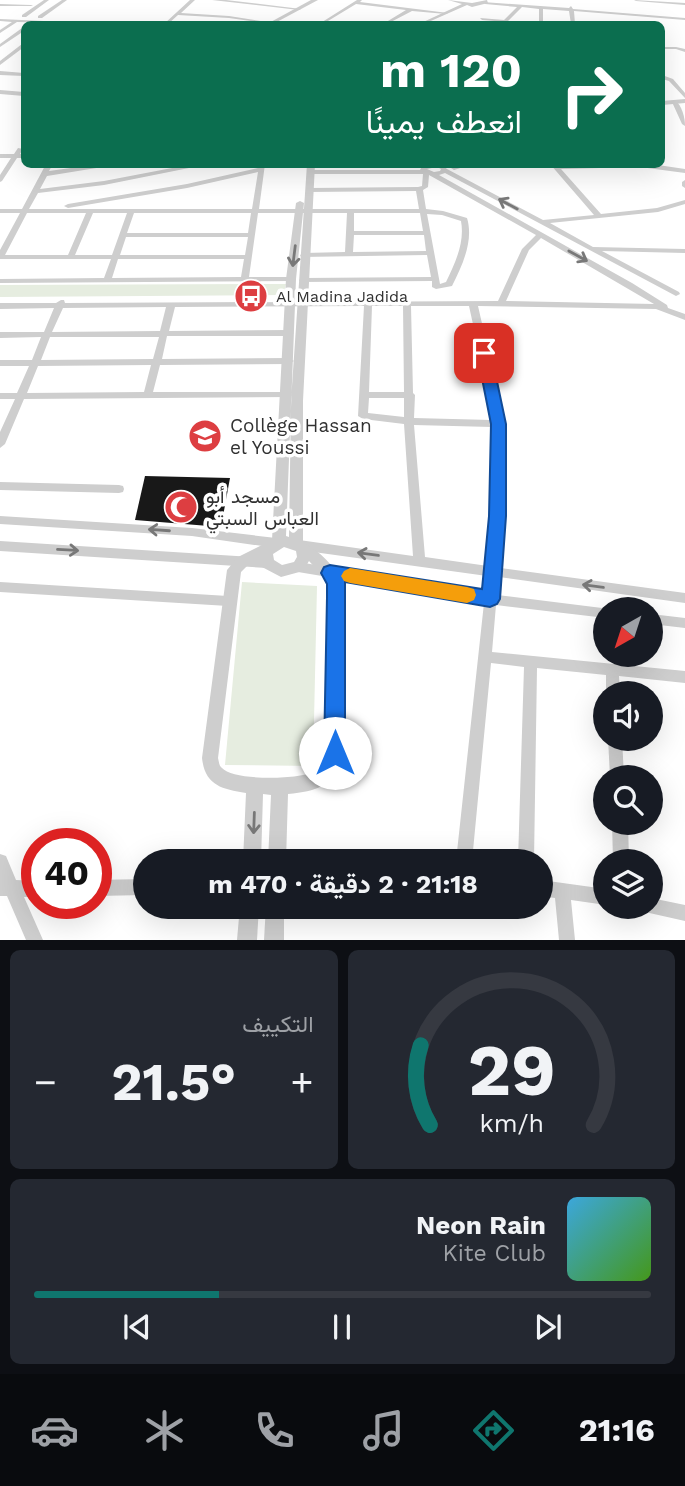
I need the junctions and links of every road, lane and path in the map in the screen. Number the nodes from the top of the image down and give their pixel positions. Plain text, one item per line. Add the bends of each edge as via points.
1 (26, 0) edge
2 (47, 0) edge
3 (65, 0) edge
4 (193, 0) edge
5 (214, 0) edge
6 (315, 0) edge
7 (452, 0) edge
8 (578, 0) edge
9 (605, 0) edge
10 (636, 0) edge
11 (358, 1) edge
12 (484, 1) edge
13 (468, 4) edge
14 (685, 4) edge
15 (0, 5) edge
16 (522, 5) junction
17 (16, 6) junction
18 (31, 6) dead end
19 (282, 6) junction
20 (572, 6) edge
21 (541, 7) junction
22 (299, 9) junction
23 (411, 9) junction
24 (607, 11) junction
25 (446, 13) junction
26 (177, 14) junction
27 (642, 15) junction
28 (24, 16) dead end
29 (628, 17) dead end
30 (40, 18) dead end
31 (482, 19) joint
32 (685, 19) edge
33 (0, 20) edge
34 (255, 20) junction
35 (169, 21) edge
36 (259, 21) edge
37 (277, 21) edge
38 (326, 21) edge
39 (390, 21) edge
40 (428, 21) edge
41 (435, 21) edge
42 (541, 21) edge
43 (630, 21) edge
44 (645, 21) edge
45 (15, 22) junction
46 (21, 22) edge
47 (21, 31) edge
48 (0, 32) edge
49 (0, 46) edge
50 (21, 47) edge
51 (665, 48) edge
52 (685, 51) edge
53 (0, 63) edge
54 (0, 73) edge
55 (21, 75) edge
56 (665, 78) edge
57 (0, 87) edge
58 (21, 88) edge
59 (0, 92) edge
60 (21, 94) edge
61 (682, 104) edge
62 (684, 122) edge
63 (0, 149) edge
64 (21, 151) edge
65 (21, 152) edge
66 (0, 156) edge
67 (15, 156) junction
68 (665, 167) edge
69 (48, 168) edge
70 (89, 168) edge
71 (171, 168) edge
72 (178, 168) edge
73 (258, 168) edge
74 (262, 168) edge
75 (302, 168) edge
76 (310, 168) edge
77 (440, 168) edge
78 (560, 168) edge
79 (662, 168) edge
80 (425, 170) edge
81 (444, 170) junction
82 (685, 171) edge
83 (45, 174) junction
84 (0, 180) edge
85 (685, 182) edge
86 (187, 186) junction
87 (419, 189) junction
88 (309, 190) junction
89 (37, 191) junction
90 (683, 204) edge
91 (256, 210) junction
92 (304, 210) junction
93 (351, 210) junction
94 (0, 211) edge
95 (26, 211) junction
96 (48, 211) junction
97 (90, 211) junction
98 (131, 211) junction
99 (422, 211) junction
100 (603, 215) junction
101 (542, 222) junction
102 (351, 233) junction
103 (426, 233) junction
104 (253, 234) junction
105 (123, 235) junction
106 (540, 235) junction
107 (591, 249) junction
108 (685, 251) edge
109 (349, 253) junction
110 (430, 253) junction
111 (304, 255) junction
112 (115, 257) junction
113 (249, 257) junction
114 (70, 258) junction
115 (291, 279) junction
116 (244, 280) junction
117 (303, 280) junction
118 (0, 281) edge
119 (107, 281) junction
120 (447, 287) junction
121 (436, 288) junction
122 (454, 297) junction
123 (681, 297) edge
124 (0, 299) edge
125 (296, 301) junction
126 (503, 301) junction
127 (61, 302) junction
128 (656, 302) junction
129 (407, 303) junction
130 (473, 303) junction
131 (368, 304) junction
132 (171, 305) junction
133 (0, 306) edge
134 (668, 309) junction
135 (685, 309) edge
136 (685, 317) edge
137 (290, 333) junction
138 (47, 334) junction
139 (0, 335) edge
140 (164, 335) junction
141 (289, 361) junction
142 (156, 362) junction
143 (0, 363) edge
144 (35, 363) junction
145 (148, 395) junction
146 (364, 395) junction
147 (410, 395) junction
148 (0, 396) edge
149 (22, 396) junction
150 (287, 396) junction
151 (409, 421) junction
152 (498, 424) junction
153 (0, 444) edge
154 (0, 486) edge
155 (119, 489) dead end
156 (0, 520) edge
157 (275, 543) junction
158 (299, 545) junction
159 (0, 546) edge
160 (243, 561) junction
161 (419, 562) junction
162 (267, 563) junction
163 (298, 567) junction
164 (493, 572) junction
165 (330, 573) junction
166 (0, 587) edge
167 (685, 598) edge
168 (490, 599) junction
169 (228, 601) junction
170 (593, 611) edge
171 (663, 620) edge
172 (685, 623) edge
173 (485, 657) junction
174 (531, 661) junction
175 (612, 670) junction
176 (685, 677) edge
177 (612, 681) edge
178 (256, 785) junction
179 (280, 786) junction
180 (253, 849) edge
181 (277, 849) edge
182 (465, 849) edge
183 (526, 849) edge
184 (0, 862) edge
185 (133, 887) edge
186 (6, 888) edge
187 (112, 888) edge
188 (553, 889) edge
189 (562, 890) junction
190 (593, 895) edge
191 (663, 908) edge
192 (685, 913) edge
193 (249, 919) edge
194 (275, 919) edge
195 (35, 940) edge
196 (247, 940) edge
197 (274, 940) edge
198 (567, 940) edge

1 - 17 street
2 - 28 street
3 - 30 street
4 - 26 street
5 - 19 street
6 - 22 street
7 - 13 street
8 - 20 street via 578,7
9 - 24 street
10 - 14 street
11 - 23 street
11 - 38 street
12 - 13 street
12 - 16 street
12 - 20 street
13 - 25 street
13 - 31 street
13 - 41 street
15 - 17 street
16 - 21 street
16 - 31 street via 507,20
17 - 18 street
19 - 22 street
19 - 34 street
20 - 21 street
20 - 24 street
21 - 42 street
22 - 37 street
23 - 25 street
23 - 39 street
24 - 27 street
25 - 40 street
26 - 34 street
26 - 35 street
27 - 32 street
27 - 44 street
29 - 43 street
33 - 45 street
34 - 36 street
45 - 46 street
45 - 48 street
47 - 49 street
50 - 53 street
51 - 52 street
54 - 55 street
56 - 61 street via 671,80
57 - 58 street
59 - 60 street
61 - 62 street
63 - 64 street
65 - 67 street
66 - 67 street
67 - 84 street
68 - 82 street
69 - 83 street
70 - 83 street
71 - 89 street
72 - 86 street
73 - 86 street
74 - 91 street
75 - 92 street
76 - 80 street
76 - 88 street
77 - 81 street
78 - 100 street
79 - 85 street
80 - 81 street
80 - 87 street via 425,187
80 - 106 street
101 -> 81 street
83 - 89 street
86 - 96 street
87 - 88 street
87 - 99 street
88 - 92 street
89 - 95 street
90 - 100 street
91 - 92 street
91 - 98 street
91 - 104 street
92 - 93 street
92 - 111 street
92 -> 115 street
93 - 99 street
93 - 102 street
94 - 95 street
95 - 96 street
95 - 114 street via 0,257
96 - 97 street
97 - 98 street
97 - 114 street
98 - 105 street
99 - 103 street
99 - 120 street via 466,221 462,253
100 - 101 street
101 - 107 street
102 - 103 street
102 - 109 street
103 - 110 street
104 - 105 street
104 - 113 street
105 - 112 street
106 - 126 street via 526,249
106 -> 128 street
107 - 108 street
107 - 123 street
109 - 110 street
109 - 111 street
110 - 121 street
111 - 117 street
112 - 113 street
112 - 114 street
112 - 119 street
113 - 116 street
115 - 116 street
115 - 125 street
116 - 119 street
117 - 121 street
117 - 125 street
118 - 119 street
120 - 121 street
120 - 122 street
121 - 122 street
121 - 125 street
122 - 126 street
123 - 128 street via 660,294
124 - 127 street
125 - 127 street
125 - 131 street
125 - 132 street
125 - 137 street
125 - 158 street
126 - 128 street
126 - 130 street
126 - 134 street
127 - 132 street
127 - 133 street
127 - 138 street
128 - 134 street
129 - 130 street
129 - 131 street
129 - 147 street
130 - 152 street
131 - 146 street
132 - 140 street
134 - 135 street
134 - 136 street
137 - 140 street
137 - 141 street
138 - 139 street
138 - 140 street
138 - 144 street
140 - 142 street
141 - 142 street
141 - 150 street
142 - 144 street
142 - 145 street
143 - 144 street
144 - 149 street
145 - 149 street
145 - 150 street
146 - 147 street
146 - 151 street via 363,416
147 - 151 street
148 - 149 street
149 - 153 street
150 - 157 street
151 - 152 street
151 - 161 street
152 - 164 street
154 - 155 street
157 -> 156 street via 179,531
157 - 158 street
157 - 160 street
157 - 162 street via 266,553
161 -> 158 street
158 - 163 street via 304,558
158 - 165 street
159 -> 160 street
160 - 162 street
160 - 169 street via 234,570
161 - 164 street
162 - 163 street via 281,571
163 - 165 street
167 -> 164 street
164 - 168 street
165 - 168 street
165 - 179 street via 337,602 335,753 331,766 317,780
166 - 169 street
168 - 170 street
168 - 173 street
169 - 178 street via 211,766 223,779
171 - 172 street
173 - 174 street
173 - 182 street
174 - 175 street
174 - 183 street
175 - 176 street
175 - 177 street
178 - 179 street
178 -> 180 street
179 - 181 street
184 - 186 street
185 - 187 street
186 - 195 street
188 - 189 street
189 - 190 street
189 - 198 street
191 - 192 street
193 - 196 street
194 - 197 street

